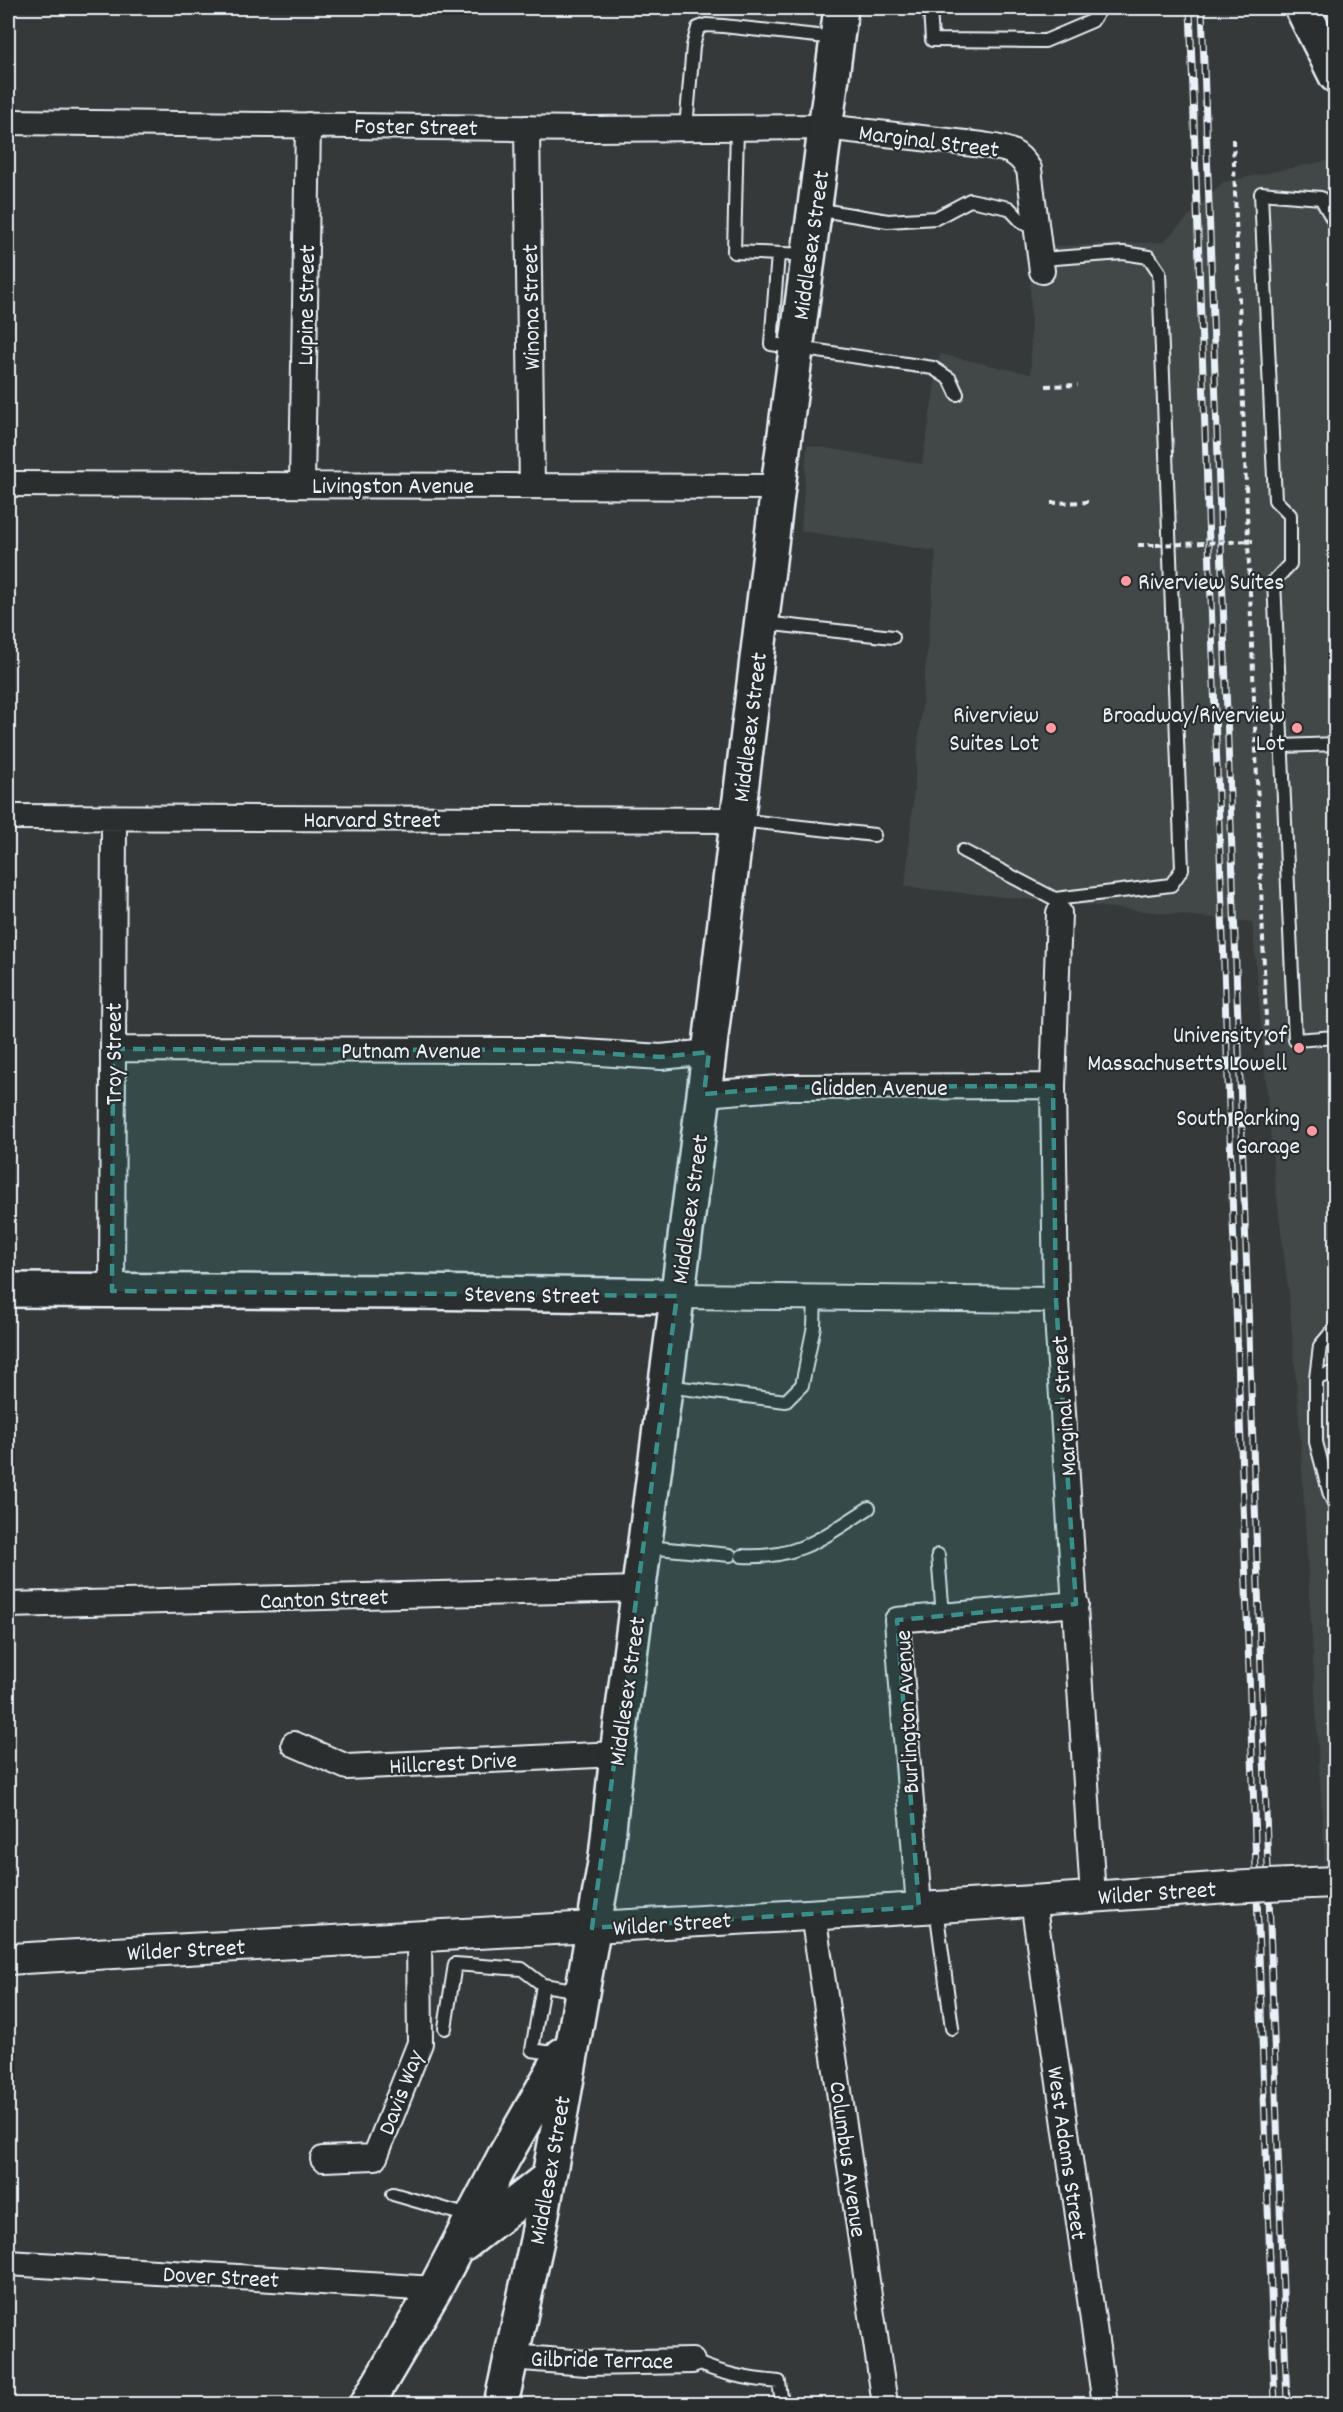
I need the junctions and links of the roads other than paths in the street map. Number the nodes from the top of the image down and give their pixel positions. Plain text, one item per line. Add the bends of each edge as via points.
1 (930, 8) edge
2 (1101, 8) edge
3 (1302, 8) edge
4 (839, 23) edge
5 (1335, 76) edge
6 (8, 122) edge
7 (308, 125) junction
8 (825, 127) junction
9 (527, 128) junction
10 (686, 128) junction
11 (737, 128) junction
12 (815, 208) junction
13 (1335, 225) edge
14 (1037, 229) junction
15 (793, 255) junction
16 (1042, 265) joint
17 (796, 349) junction
18 (957, 394) dead end
19 (8, 484) edge
20 (302, 485) junction
21 (532, 486) junction
22 (778, 487) junction
23 (762, 623) junction
24 (893, 637) dead end
25 (1335, 744) edge
26 (1282, 746) junction
27 (8, 817) edge
28 (114, 818) junction
29 (737, 820) junction
30 (874, 835) dead end
31 (963, 851) dead end
32 (1059, 913) dead end
33 (1335, 1038) edge
34 (113, 1049) junction
35 (709, 1052) junction
36 (1053, 1086) junction
37 (704, 1094) junction
38 (8, 1290) edge
39 (112, 1291) junction
40 (677, 1296) junction
41 (815, 1297) junction
42 (1056, 1300) junction
43 (1335, 1326) edge
44 (1335, 1372) edge
45 (1316, 1378) junction
46 (665, 1386) junction
47 (1335, 1507) edge
48 (869, 1508) dead end
49 (645, 1546) junction
50 (938, 1555) dead end
51 (640, 1589) junction
52 (1076, 1604) junction
53 (8, 1605) edge
54 (944, 1616) junction
55 (294, 1744) dead end
56 (617, 1754) junction
57 (1323, 1882) edge
58 (1093, 1897) junction
59 (1033, 1901) junction
60 (928, 1907) junction
61 (813, 1914) junction
62 (592, 1928) junction
63 (419, 1938) junction
64 (8, 1959) edge
65 (543, 1985) junction
66 (581, 1991) junction
67 (445, 2028) dead end
68 (952, 2028) dead end
69 (567, 2046) junction
70 (323, 2159) dead end
71 (548, 2178) junction
72 (393, 2194) dead end
73 (510, 2208) junction
74 (473, 2218) junction
75 (537, 2240) junction
76 (456, 2250) junction
77 (8, 2263) edge
78 (435, 2289) junction
79 (512, 2357) junction
80 (692, 2361) joint
81 (368, 2404) edge
82 (501, 2404) edge
83 (782, 2404) edge
84 (885, 2404) edge
85 (1105, 2404) edge

1 - 2 lane via 932,40 1045,41 1092,21
3 - 5 main road
4 - 8 main road, Middlesex Street
4 - 10 lane via 698,28
6 - 7 street, Foster Street
7 - 9 street, Foster Street
7 - 20 street, Lupine Street
8 - 11 street, Foster Street
8 - 12 main road, Middlesex Street
8 - 14 street, Marginal Street via 1008,149 1022,158 1029,169
9 - 10 street, Foster Street
9 - 21 street, Winona Street
10 - 11 street, Foster Street
11 - 15 lane via 734,252
12 - 14 lane via 888,221 936,218 970,200 1009,208 1023,223
12 - 15 main road, Middlesex Street
13 - 26 lane via 1321,198 1261,193 1275,500 1290,515 1290,564 1274,581
14 - 16 street, Marginal Street
15 - 17 main road, Middlesex Street
16 - 31 lane via 1124,253 1149,257 1159,272 1182,869 1171,885 1055,899
17 - 18 lane via 933,368 950,380
17 - 22 main road, Middlesex Street
19 - 20 street, Livingston Avenue
20 - 21 street, Livingston Avenue
21 - 22 street, Livingston Avenue
22 - 23 main road, Middlesex Street
23 - 24 lane
23 - 29 main road, Middlesex Street
25 - 26 lane
26 - 33 lane via 1295,1040
27 - 28 street, Harvard Street
28 - 29 street, Harvard Street
28 - 34 street, Troy Street
29 - 30 lane
29 - 35 main road, Middlesex Street
32 - 36 street, Marginal Street
34 - 35 street, Putnam Avenue via 553,1050 661,1057
34 - 39 street, Troy Street
35 - 37 main road, Middlesex Street
36 - 37 street, Glidden Avenue via 790,1087
36 - 42 street, Marginal Street
37 - 40 main road, Middlesex Street
38 - 39 main road, Stevens Street
39 - 40 main road, Stevens Street
40 - 41 street, Stevens Street
40 - 46 main road, Middlesex Street
41 - 42 street, Stevens Street
41 - 46 lane via 814,1326 802,1385 786,1401
42 - 52 street, Marginal Street
43 - 45 lane via 1320,1346
44 - 45 lane
45 - 47 lane via 1316,1442
46 - 49 main road, Middlesex Street
48 - 49 lane via 808,1546 786,1554 763,1557
49 - 51 main road, Middlesex Street
50 - 54 lane
51 - 53 street, Canton Street
51 - 56 main road, Middlesex Street
52 - 54 street, Burlington Avenue
52 - 58 street, Marginal Street
54 - 60 street, Burlington Avenue via 897,1620
55 - 56 street, Hillcrest Drive via 347,1767
56 - 62 main road, Middlesex Street via 606,1857
57 - 58 street, Wilder Street, bridge
58 - 59 street, Wilder Street
59 - 60 street, Wilder Street
59 - 85 street, West Adams Street
60 - 61 street, Wilder Street
60 - 68 lane
61 - 62 street, Wilder Street
61 - 84 street, Columbus Avenue
62 - 63 street, Wilder Street
62 - 66 main road, Middlesex Street
63 - 64 street, Wilder Street
63 - 70 street, Davis Way via 420,2043 375,2157
65 - 66 lane
65 - 67 lane via 522,1969 455,1964
65 - 69 lane via 532,2050
66 - 69 main road, Middlesex Street
69 - 71 main road, Middlesex Street
69 - 74 main road
71 - 73 main road
71 - 75 main road, Middlesex Street
72 - 74 lane
73 - 75 main road
73 - 76 main road
74 - 76 main road
75 - 79 main road, Middlesex Street
76 - 78 main road
77 - 78 street, Dover Street
78 - 81 main road
79 - 80 street, Gilbride Terrace via 586,2363
79 - 82 main road, Middlesex Street
80 - 83 lane via 740,2378 779,2382

